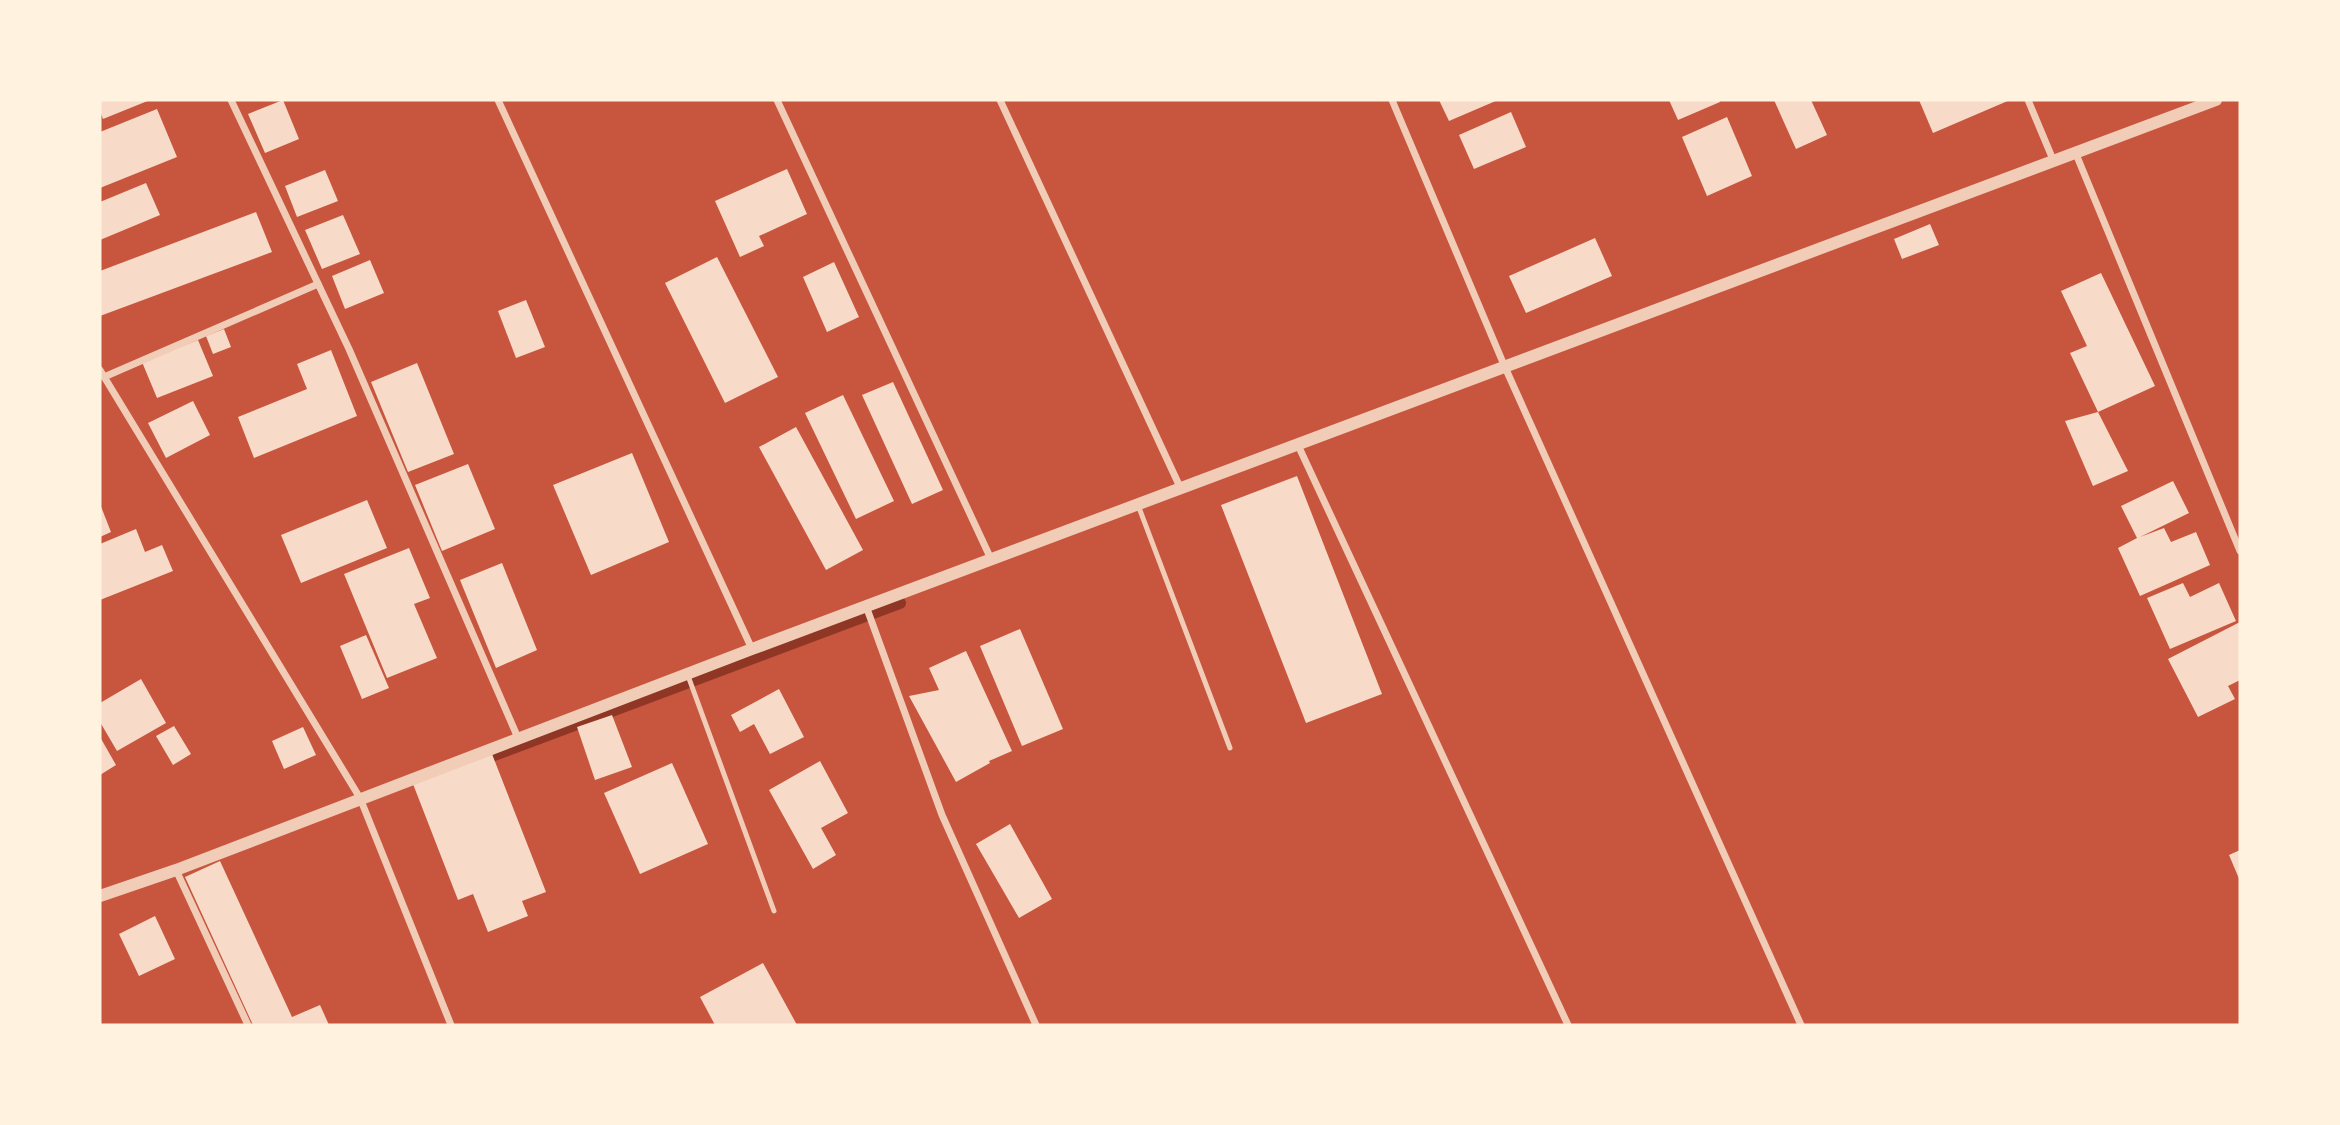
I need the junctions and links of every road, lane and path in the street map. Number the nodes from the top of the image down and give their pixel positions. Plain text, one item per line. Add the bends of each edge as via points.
1 (231, 100) edge
2 (498, 100) edge
3 (777, 100) edge
4 (1000, 100) edge
5 (1392, 100) edge
6 (2028, 100) edge
7 (2216, 100) edge
8 (2076, 153) junction
9 (2054, 162) junction
10 (318, 284) junction
11 (1504, 365) junction
12 (102, 373) edge
13 (1297, 443) junction
14 (1180, 487) junction
15 (1137, 503) junction
16 (2240, 551) edge
17 (991, 559) junction
18 (866, 606) junction
19 (752, 649) junction
20 (687, 673) junction
21 (519, 738) junction
22 (1230, 748) dead end
23 (360, 798) junction
24 (176, 870) junction
25 (100, 896) edge
26 (774, 912) dead end
27 (248, 1025) edge
28 (451, 1025) edge
29 (1036, 1025) edge
30 (1568, 1025) edge
31 (1801, 1025) edge

1 - 10 street
2 - 19 street
3 - 17 street
4 - 14 street
5 - 11 street
6 - 9 street
7 - 8 street
8 - 9 street
8 - 16 street
9 - 11 street
10 - 12 street
10 - 21 street
11 - 13 street
11 - 31 street
12 - 23 street
13 - 14 street
13 - 30 street
14 - 15 street
15 - 17 street
15 - 22 lane
17 - 18 street
18 - 19 street
18 - 29 street via 942,815
19 - 20 street
20 - 21 street
20 - 26 lane
21 - 23 street
23 - 24 street
23 - 28 street
24 - 25 street
24 - 27 street

